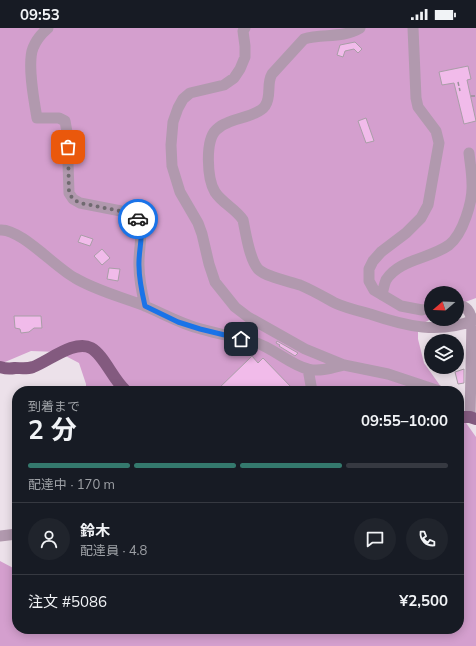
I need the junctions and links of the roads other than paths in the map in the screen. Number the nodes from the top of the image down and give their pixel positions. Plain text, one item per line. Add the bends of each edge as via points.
1 (48, 28) edge
2 (245, 28) edge
3 (360, 28) edge
4 (413, 28) edge
5 (469, 153) dead end
6 (0, 230) edge
7 (382, 295) junction
8 (145, 306) junction
9 (464, 307) edge
10 (424, 310) edge
11 (474, 320) edge
12 (0, 361) edge
13 (344, 365) junction
14 (0, 367) edge
15 (16, 368) junction
16 (308, 369) junction
17 (122, 386) edge
18 (311, 386) edge
19 (424, 386) edge
20 (468, 418) edge
21 (12, 535) edge
22 (0, 536) edge

1 - 8 street via 38,37 32,50 31,74 36,118 59,118 65,121 68,132 69,193 73,199 136,217 140,224 138,264
2 - 13 street via 242,31 245,57 234,78 224,84 190,93 178,108 173,122 172,166 180,192 198,223 215,282 235,307 305,349
3 - 11 street via 341,36 304,39 272,74 269,80 269,100 265,107 226,123 216,130 209,152 212,186 243,220 254,262 266,275 302,286 337,303 410,326 438,329
4 - 7 street via 418,107 436,131 439,143 428,205 421,218 381,252 369,269 369,281 374,290
5 - 7 street via 471,198 457,236 437,252 392,272 385,282
6 - 8 street via 6,229 19,236 75,279
7 - 10 street via 401,306
8 - 16 street via 178,322 255,342
9 - 11 street via 468,308
11 - 20 street
12 - 15 main road
13 - 16 street via 328,369
13 - 19 street via 388,374
14 - 15 main road via 9,370
15 - 17 main road via 31,367 75,346 87,346 102,359
16 - 18 street
21 - 22 street

